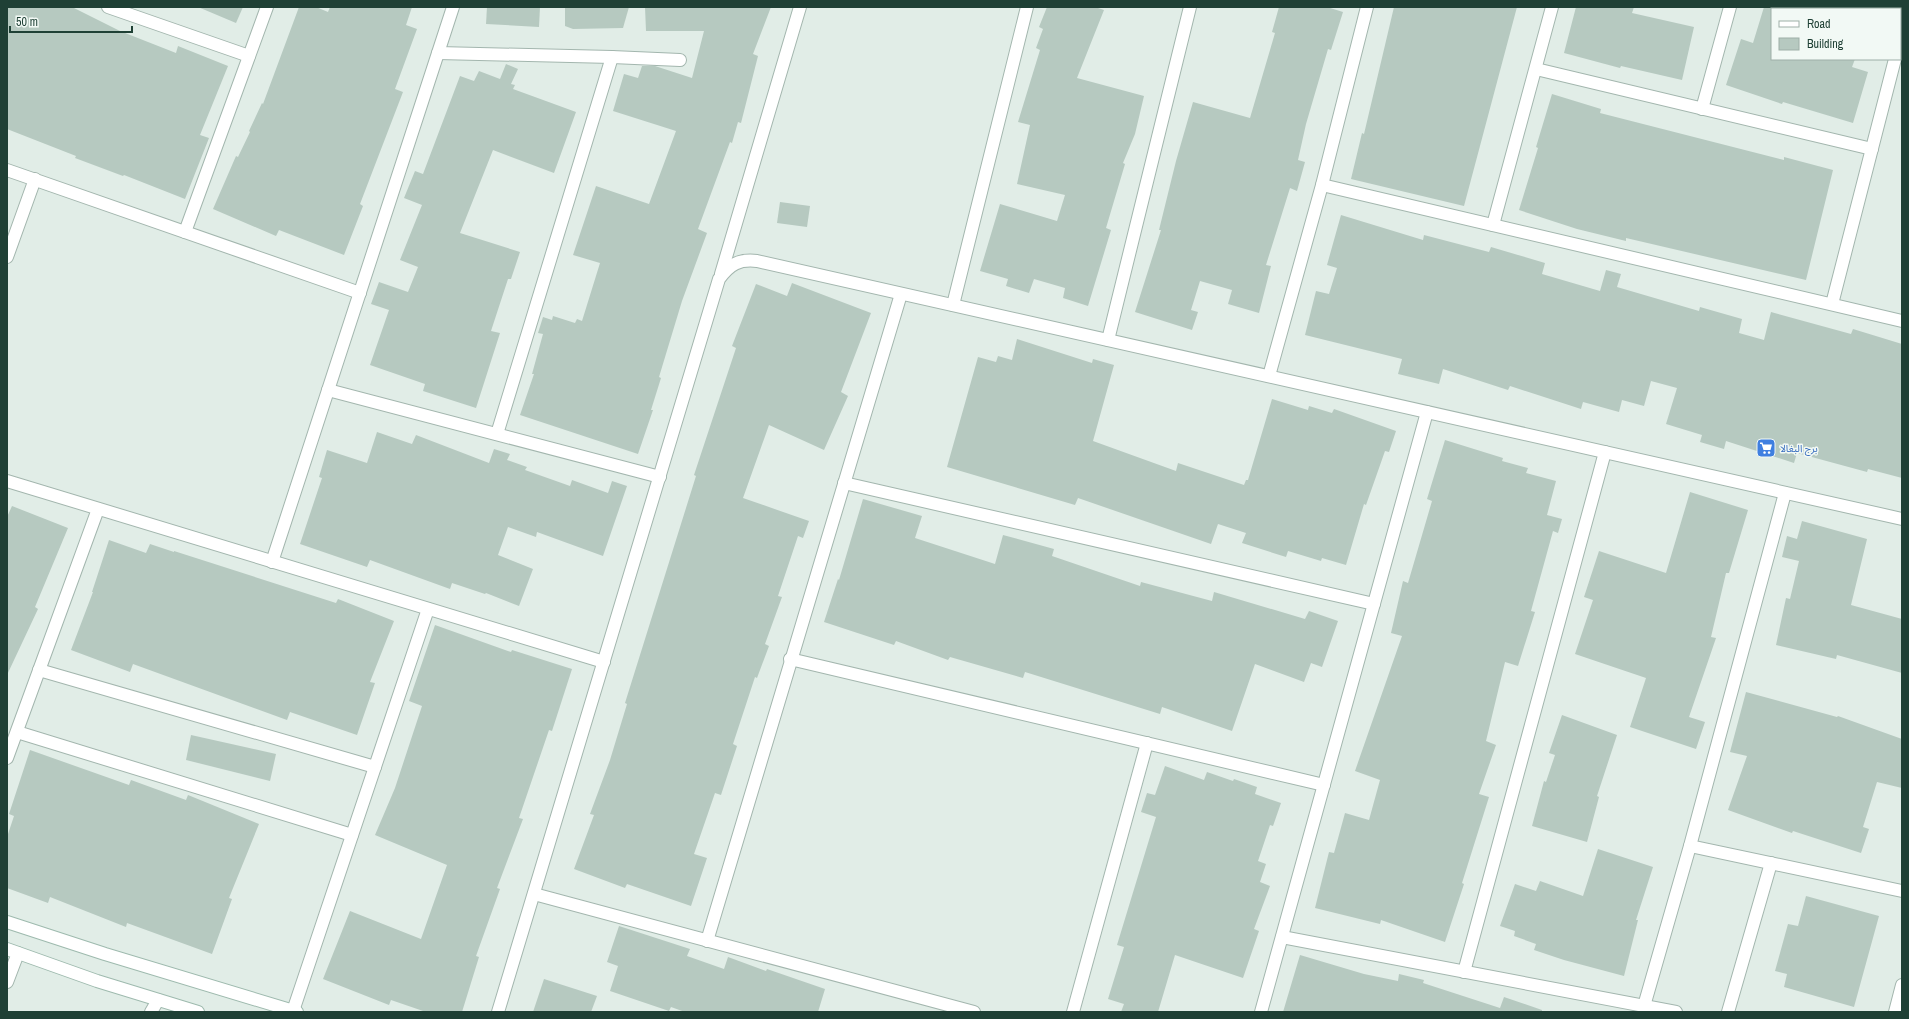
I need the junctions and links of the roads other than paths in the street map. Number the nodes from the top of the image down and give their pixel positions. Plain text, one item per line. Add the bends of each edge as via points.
1 (108, 7) edge
2 (267, 7) edge
3 (454, 7) edge
4 (800, 7) edge
5 (1027, 7) edge
6 (1190, 7) edge
7 (1367, 7) edge
8 (1552, 7) edge
9 (1730, 7) edge
10 (438, 53) junction
11 (249, 56) junction
12 (612, 57) junction
13 (680, 60) dead end
14 (1895, 60) edge
15 (1536, 69) junction
16 (1702, 109) junction
17 (1872, 149) junction
18 (7, 170) edge
19 (35, 179) junction
20 (1322, 185) junction
21 (1493, 225) junction
22 (186, 232) junction
23 (7, 257) edge
24 (720, 279) junction
25 (360, 293) junction
26 (901, 294) junction
27 (1832, 304) junction
28 (953, 305) junction
29 (1902, 321) edge
30 (1108, 340) junction
31 (1269, 376) junction
32 (328, 390) junction
33 (1427, 412) junction
34 (497, 434) junction
35 (1605, 452) junction
36 (660, 477) junction
37 (7, 481) edge
38 (844, 483) junction
39 (1786, 493) junction
40 (98, 508) junction
41 (1902, 519) edge
42 (272, 562) junction
43 (1374, 604) junction
44 (428, 609) junction
45 (790, 659) junction
46 (604, 662) junction
47 (39, 670) junction
48 (17, 732) junction
49 (1147, 743) junction
50 (7, 758) edge
51 (375, 767) junction
52 (1324, 785) junction
53 (352, 835) junction
54 (1690, 846) junction
55 (1771, 863) junction
56 (1902, 891) edge
57 (534, 894) junction
58 (7, 922) edge
59 (1282, 937) junction
60 (706, 941) junction
61 (12, 951) edge
62 (1464, 972) junction
63 (7, 982) edge
64 (1902, 985) edge
65 (158, 1000) junction
66 (1644, 1006) junction
67 (295, 1011) edge
68 (151, 1012) edge
69 (198, 1012) edge
70 (498, 1012) edge
71 (974, 1012) edge
72 (1073, 1012) edge
73 (1261, 1012) edge
74 (1676, 1012) edge
75 (1728, 1012) edge
76 (1895, 1012) edge

1 - 11 street
2 - 11 street
3 - 10 street
4 - 24 street
5 - 28 street
6 - 30 street
7 - 20 street
8 - 15 street
9 - 16 street
10 - 12 street
10 - 25 street
11 - 22 street
12 - 13 street
12 - 34 street
14 - 17 street
15 - 16 street
15 - 21 street
16 - 17 street
17 - 27 street
18 - 19 street
19 - 22 street
19 - 23 street
20 - 21 street
20 - 31 street
21 - 27 street
22 - 25 street
24 - 26 street via 726,269 735,262 745,260
24 - 36 street
25 - 32 street
26 - 28 street
26 - 38 street
27 - 29 street
28 - 30 street
30 - 31 street
31 - 33 street
32 - 34 street
32 - 42 street
33 - 35 street
33 - 43 street
34 - 36 street
35 - 39 street
35 - 62 street
36 - 46 street
37 - 40 street
38 - 43 street
38 - 45 street
39 - 41 street
39 - 54 street
40 - 42 street
40 - 47 street
42 - 44 street
43 - 52 street
44 - 46 street
44 - 51 street
45 - 49 street
45 - 60 street
46 - 57 street
47 - 48 street
47 - 51 street
48 - 50 street
48 - 53 street
49 - 52 street
49 - 72 street
51 - 53 street
52 - 59 street
53 - 67 street
54 - 55 street
54 - 66 street
55 - 56 street
55 - 75 street
57 - 60 street
57 - 70 street
58 - 67 street
59 - 62 street
59 - 73 street
60 - 71 street
61 - 63 street
61 - 65 street
62 - 66 street
64 - 76 street
65 - 68 street
65 - 69 street
66 - 74 street

